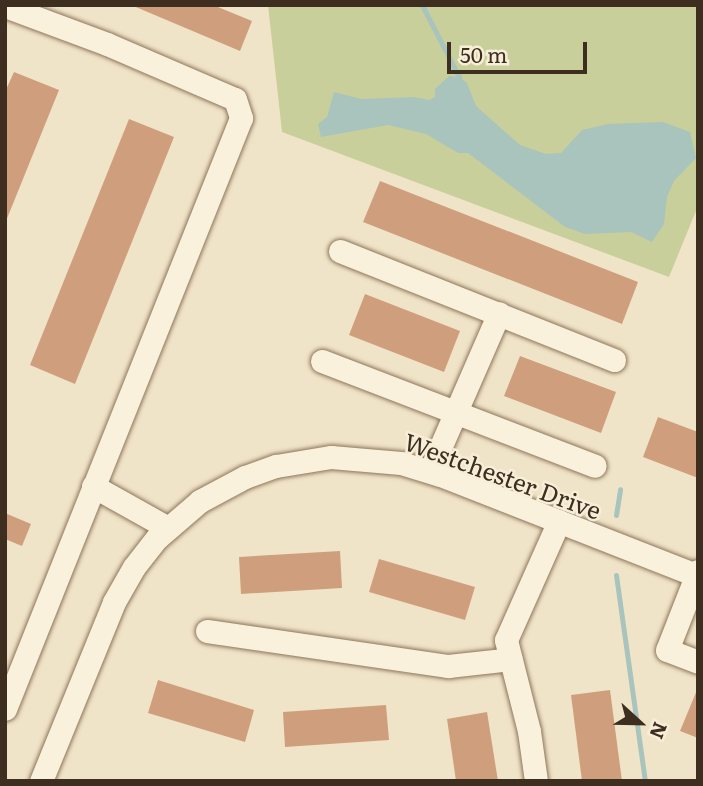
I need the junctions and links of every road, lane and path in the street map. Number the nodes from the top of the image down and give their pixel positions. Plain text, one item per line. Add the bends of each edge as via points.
1 (5, 6) edge
2 (340, 251) dead end
3 (499, 313) junction
4 (614, 360) dead end
5 (322, 361) dead end
6 (456, 412) junction
7 (595, 467) dead end
8 (430, 471) junction
9 (93, 486) junction
10 (559, 522) junction
11 (168, 528) junction
12 (697, 574) edge
13 (207, 631) dead end
14 (511, 659) junction
15 (698, 662) edge
16 (5, 709) edge
17 (41, 781) edge
18 (536, 781) edge

1 - 9 street via 235,99 242,118
2 - 3 street
3 - 4 street
3 - 6 street
5 - 6 street
6 - 7 street
6 - 8 street
8 - 10 street, Westchester Drive
8 - 11 street, Westchester Drive via 362,457 318,458 276,466 223,487
9 - 11 street
9 - 16 street
10 - 12 street, Westchester Drive
10 - 14 street via 506,640
11 - 17 street, Westchester Drive via 134,567 114,602
12 - 15 street via 667,650
13 - 14 street via 448,666
14 - 18 street

